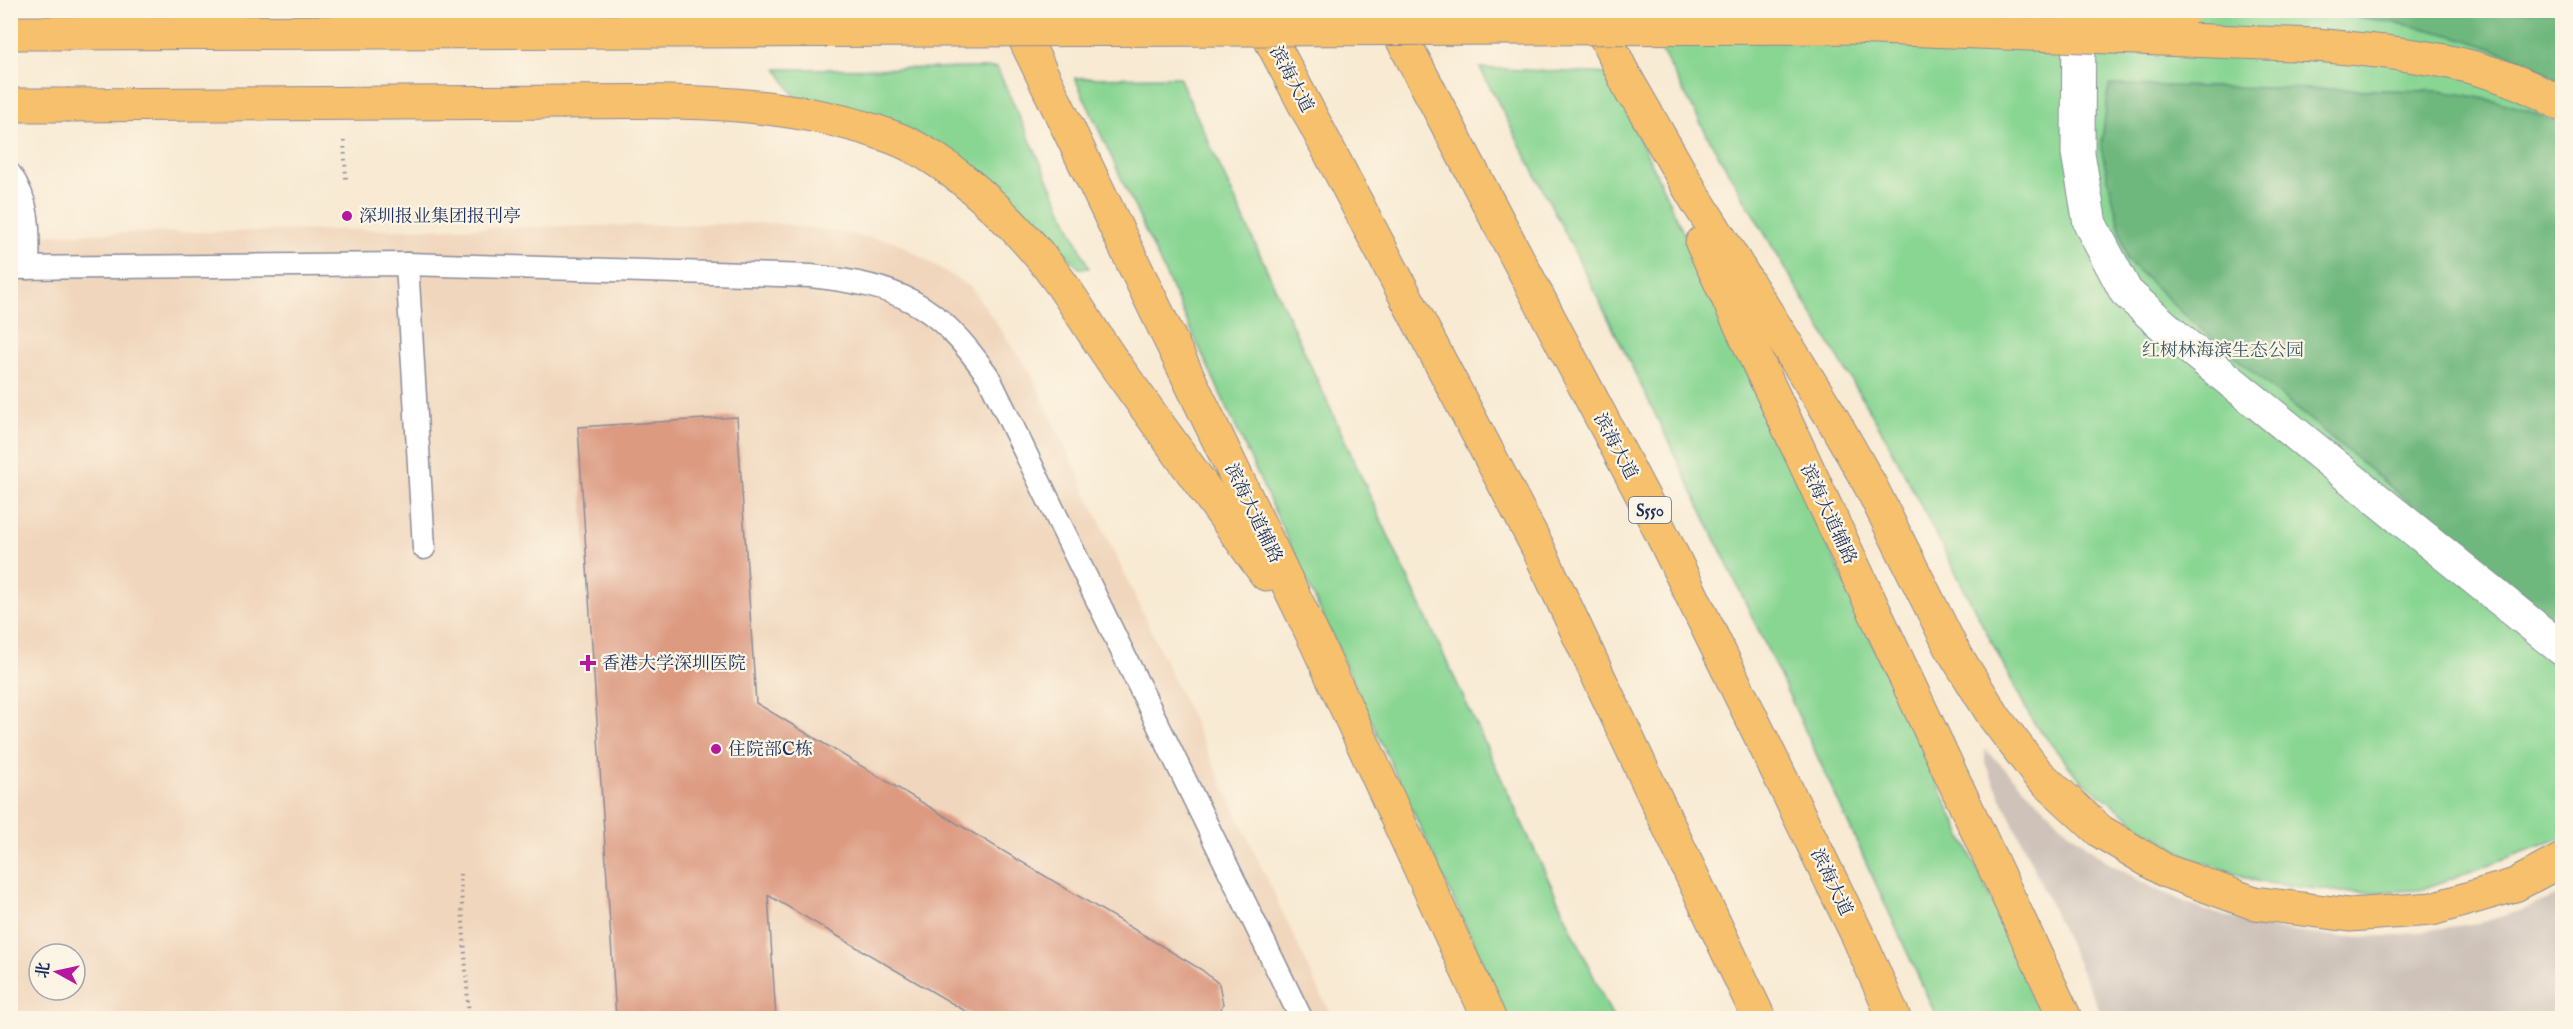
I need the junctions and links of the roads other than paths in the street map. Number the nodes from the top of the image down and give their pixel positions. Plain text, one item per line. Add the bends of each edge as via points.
1 (1011, 10) edge
2 (1255, 10) edge
3 (1387, 10) edge
4 (1593, 10) edge
5 (2079, 10) edge
6 (2185, 10) edge
7 (1850, 27) junction
8 (10, 33) edge
9 (1623, 73) junction
10 (10, 105) edge
11 (2562, 105) edge
12 (10, 174) edge
13 (407, 264) junction
14 (19, 268) edge
15 (424, 548) dead end
16 (1317, 644) junction
17 (2562, 649) edge
18 (2562, 860) edge
19 (1301, 1018) edge
20 (1489, 1018) edge
21 (1759, 1018) edge
22 (1894, 1018) edge
23 (2066, 1018) edge

1 - 16 main road, 滨海大道辅路
2 - 21 main road, 滨海大道 via 1537,546
3 - 22 main road, 滨海大道 / S550 via 1652,514 1858,936
4 - 9 main road, 滨海大道辅路
5 - 17 street via 2080,165 2090,224 2126,291 2181,341
6 - 7 main road, bridge
7 - 8 main road, bridge
7 - 11 main road, bridge via 2316,45 2451,60 2544,93
9 - 18 main road via 1692,193 1831,416 1952,649 1995,718 2037,773 2100,831 2166,871 2254,903 2350,915 2432,909 2515,885
9 - 23 main road, 滨海大道辅路
10 - 16 main road, bridge via 696,101 827,117 894,137 952,169 997,210 1057,277 1103,348
12 - 14 lane via 27,207
13 - 14 lane
13 - 15 lane
13 - 19 lane via 811,276 857,281 900,295 933,313 962,340 988,376
16 - 20 main road, 滨海大道辅路

